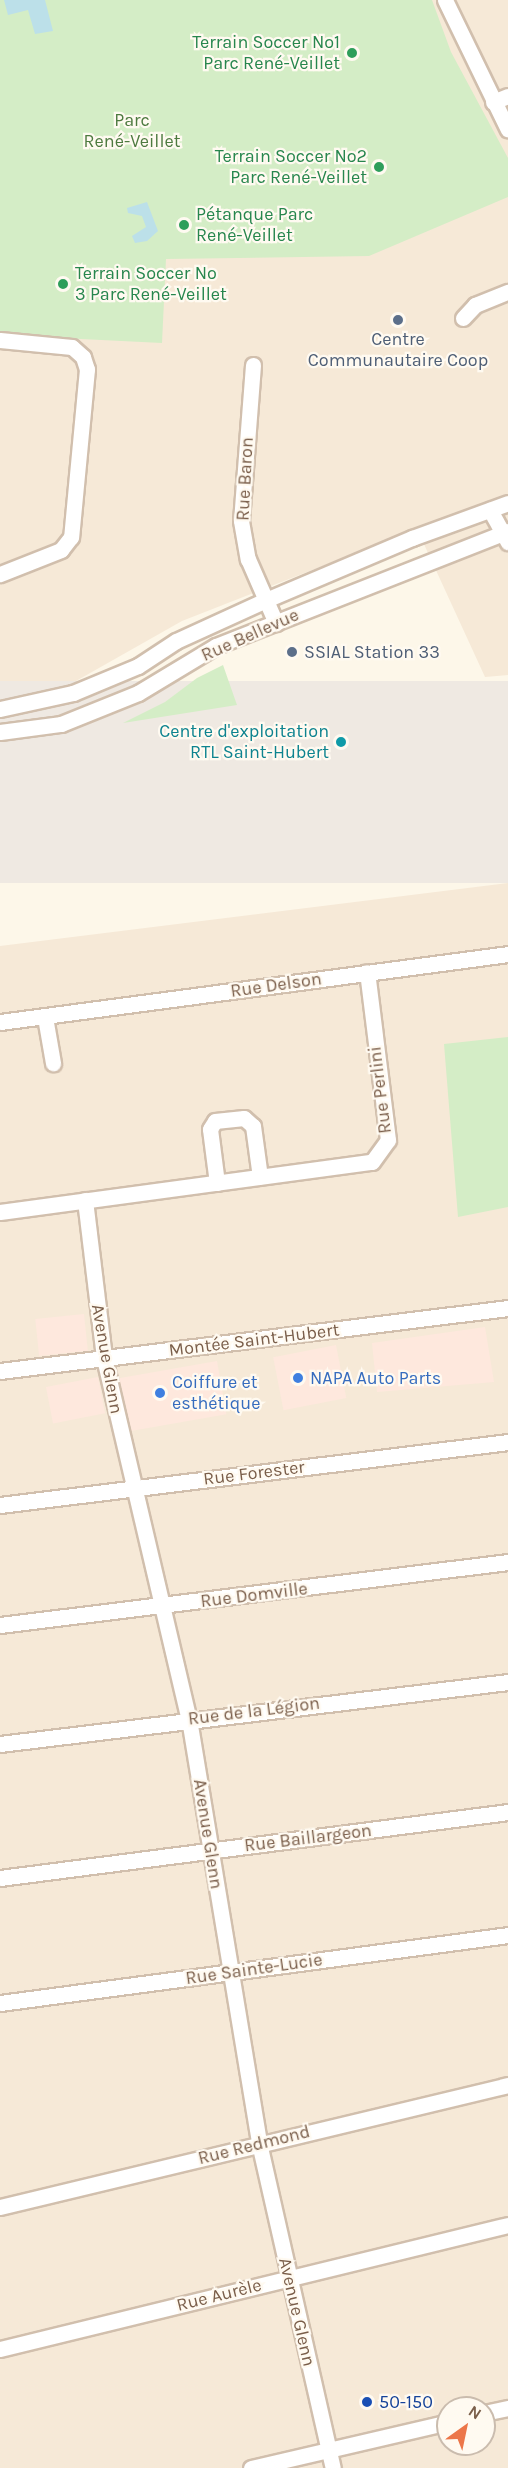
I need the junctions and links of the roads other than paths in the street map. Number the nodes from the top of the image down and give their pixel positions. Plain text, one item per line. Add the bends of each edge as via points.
1 (445, 0) edge
2 (508, 96) edge
3 (493, 102) junction
4 (508, 130) edge
5 (508, 292) edge
6 (463, 318) dead end
7 (0, 340) edge
8 (253, 365) dead end
9 (508, 503) edge
10 (490, 510) junction
11 (505, 536) edge
12 (0, 574) edge
13 (266, 600) junction
14 (276, 622) junction
15 (0, 709) edge
16 (0, 732) edge
17 (508, 954) edge
18 (367, 972) junction
19 (45, 1017) junction
20 (0, 1022) edge
21 (54, 1063) dead end
22 (260, 1177) junction
23 (217, 1183) junction
24 (85, 1200) junction
25 (0, 1212) edge
26 (508, 1308) edge
27 (104, 1358) junction
28 (0, 1371) edge
29 (508, 1442) edge
30 (132, 1488) junction
31 (0, 1505) edge
32 (508, 1562) edge
33 (161, 1607) junction
34 (0, 1625) edge
35 (508, 1682) edge
36 (189, 1719) junction
37 (0, 1744) edge
38 (508, 1812) edge
39 (212, 1850) junction
40 (0, 1878) edge
41 (508, 1935) edge
42 (228, 1972) junction
43 (0, 2003) edge
44 (508, 2085) edge
45 (260, 2143) junction
46 (0, 2206) edge
47 (508, 2225) edge
48 (289, 2278) junction
49 (0, 2349) edge
50 (436, 2425) edge
51 (329, 2449) junction
52 (251, 2468) edge
53 (333, 2468) edge

1 - 3 street
2 - 3 street
3 - 4 street
5 - 6 street via 476,305
7 - 12 street via 72,347 82,355 87,369 72,537 61,550
8 - 13 street, Rue Baron via 241,521 248,559
9 - 10 street, Rue Bellevue
10 - 11 street, Rue Bellevue
10 - 13 street, Rue Bellevue
11 - 14 street, Rue Bellevue
13 - 14 street, Rue Baron
13 - 15 street, Rue Bellevue via 176,641 138,666 74,693
14 - 16 street, Rue Bellevue via 216,646 138,693 61,724
17 - 18 street, Rue Delson
18 - 19 street, Rue Delson
18 - 22 street, Rue Perlini via 388,1140 372,1162
19 - 20 street, Rue Delson
19 - 21 street
22 - 23 street, Rue Perlini
22 - 23 street via 253,1126 244,1118 215,1122 210,1129
23 - 24 street, Rue Perlini
24 - 25 street, Rue Perlini
24 - 27 street, Avenue Glenn
26 - 27 street, Montée Saint-Hubert
27 - 28 street, Montée Saint-Hubert
27 - 30 street, Avenue Glenn
29 - 30 street, Rue Forester
30 - 31 street, Rue Forester
30 - 33 street, Avenue Glenn
32 - 33 street, Rue Domville
33 - 34 street, Rue Domville
33 - 36 street, Avenue Glenn
35 - 36 street, Rue de la Légion
36 - 37 street, Rue de la Légion
36 - 39 street, Avenue Glenn
38 - 39 street, Rue Baillargeon
39 - 40 street, Rue Baillargeon
39 - 42 street, Avenue Glenn
41 - 42 street, Rue Sainte-Lucie
42 - 43 street, Rue Sainte-Lucie
42 - 45 street, Avenue Glenn
44 - 45 street, Rue Redmond
45 - 46 street, Rue Redmond
45 - 48 street, Avenue Glenn
47 - 48 street, Rue Aurèle
48 - 49 street, Rue Aurèle
48 - 51 street, Avenue Glenn
50 - 51 street
51 - 52 street
51 - 53 street, Avenue Glenn

